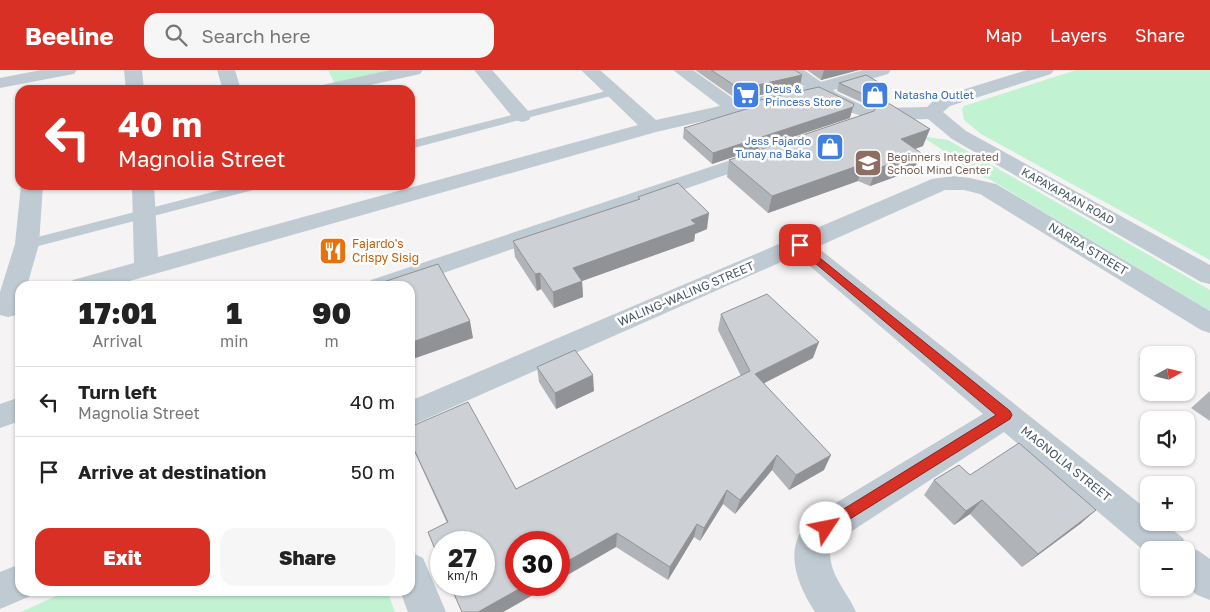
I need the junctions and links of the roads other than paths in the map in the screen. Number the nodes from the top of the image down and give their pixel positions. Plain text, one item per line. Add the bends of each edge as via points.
1 (68, 70) edge
2 (133, 70) edge
3 (226, 70) edge
4 (414, 70) edge
5 (483, 70) edge
6 (590, 70) edge
7 (682, 70) edge
8 (792, 70) edge
9 (882, 70) edge
10 (1045, 70) edge
11 (41, 82) edge
12 (0, 83) edge
13 (134, 85) edge
14 (230, 85) edge
15 (322, 85) edge
16 (819, 88) junction
17 (614, 92) junction
18 (733, 108) junction
19 (862, 110) junction
20 (933, 113) junction
21 (522, 116) junction
22 (652, 127) junction
23 (842, 128) edge
24 (415, 144) edge
25 (786, 148) edge
26 (964, 182) joint
27 (32, 190) edge
28 (144, 190) edge
29 (236, 190) edge
30 (146, 213) junction
31 (27, 244) junction
32 (800, 245) junction
33 (146, 268) junction
34 (1210, 276) edge
35 (16, 281) edge
36 (100, 281) edge
37 (395, 281) edge
38 (15, 286) edge
39 (9, 307) edge
40 (1210, 323) edge
41 (15, 411) edge
42 (415, 412) edge
43 (1006, 415) junction
44 (0, 416) edge
45 (1159, 541) edge
46 (1195, 570) edge
47 (1210, 582) edge
48 (415, 583) edge
49 (15, 584) edge
50 (0, 591) edge
51 (426, 612) edge
52 (837, 612) edge

1 - 11 street
2 - 13 street
3 - 14 street
4 - 15 street
5 - 21 street
6 - 17 street
7 - 18 street
8 - 16 street
9 - 16 street
10 - 20 street via 943,102
11 - 12 street
16 - 18 street
16 - 19 street
17 - 21 lane
17 - 22 street
18 - 22 street
19 - 20 street
19 - 23 street via 861,122
20 - 34 street, KAPAYAPAAN ROAD via 947,128
21 - 24 lane
22 - 33 street
25 - 37 street
26 - 32 street, WALING-WALING STREET via 940,184
26 - 40 street, NARRA STREET via 988,189
27 - 31 street
28 - 30 street
29 - 30 lane
30 - 31 lane
30 - 33 street
31 - 35 street
32 - 42 street, WALING-WALING STREET
32 - 43 street, MAGNOLIA STREET
33 - 36 street
38 - 39 street
41 - 44 street
43 - 45 street, MAGNOLIA STREET
43 - 52 street via 839,518 816,538 812,551 813,566 819,584
46 - 47 street
48 - 51 street
49 - 50 street

